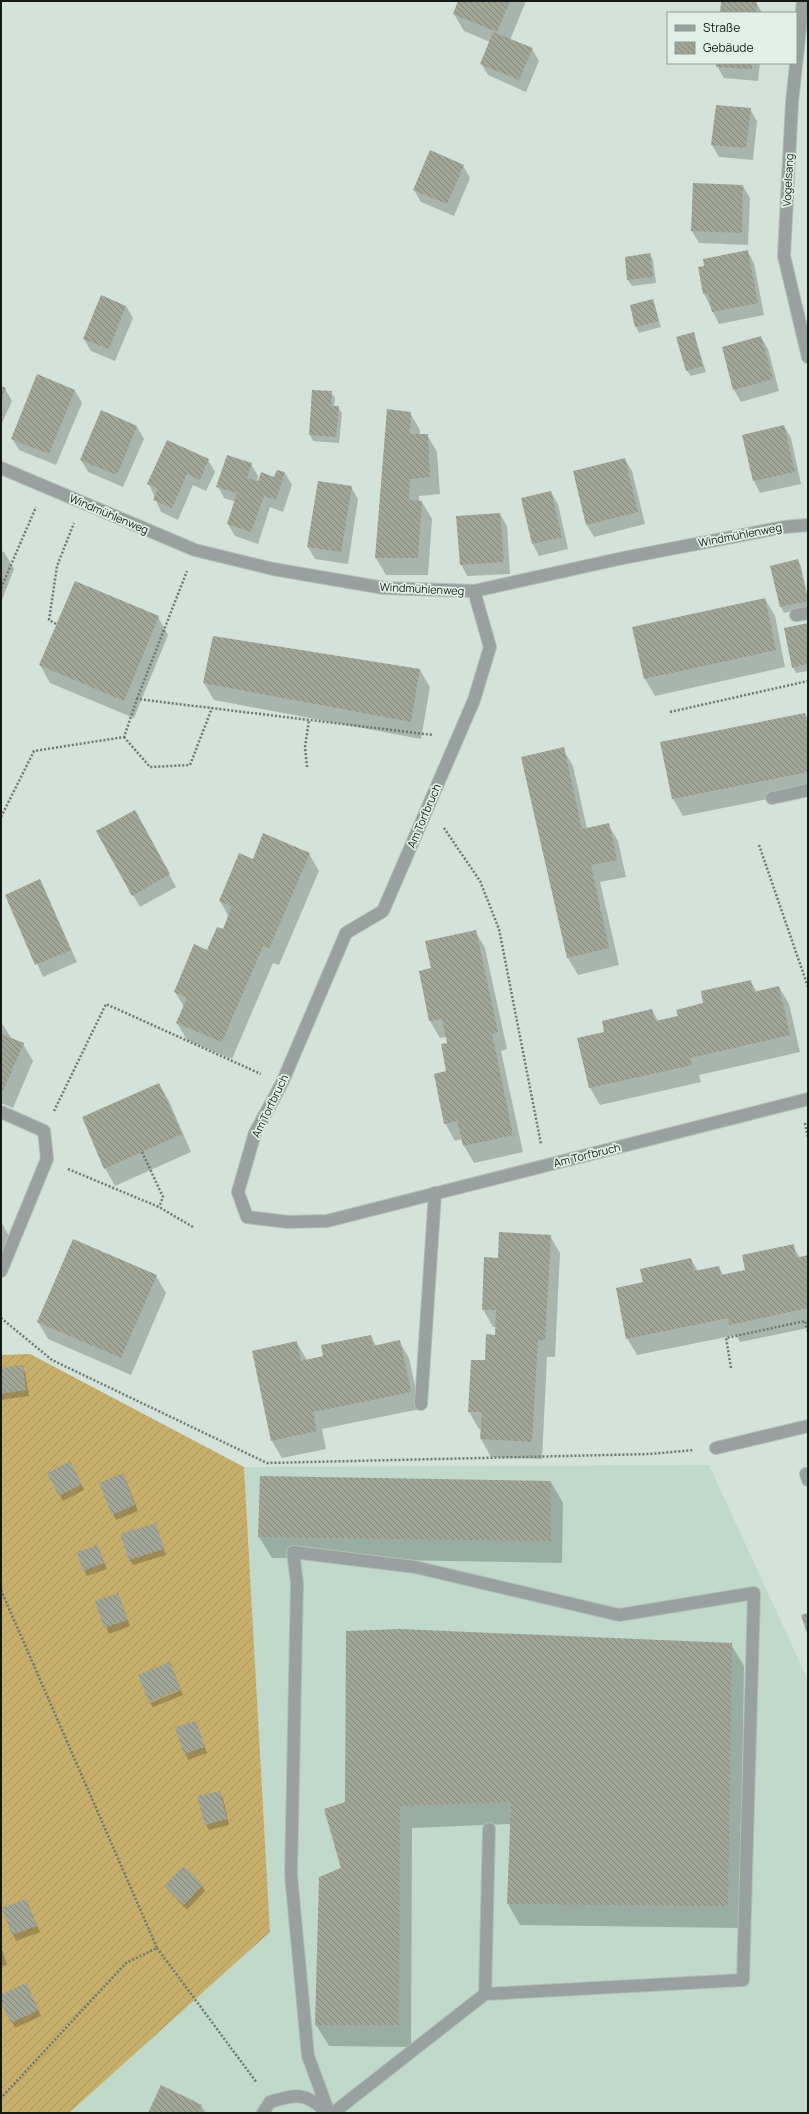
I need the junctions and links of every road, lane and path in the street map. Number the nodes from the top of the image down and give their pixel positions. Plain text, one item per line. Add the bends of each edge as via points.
1 (803, 1) edge
2 (797, 56) edge
3 (796, 64) edge
4 (808, 357) edge
5 (1, 468) edge
6 (45, 486) junction
7 (83, 502) junction
8 (808, 525) edge
9 (195, 550) junction
10 (1, 588) edge
11 (474, 591) junction
12 (56, 624) dead end
13 (808, 681) edge
14 (137, 699) junction
15 (212, 708) junction
16 (670, 712) dead end
17 (309, 720) junction
18 (124, 737) junction
19 (458, 738) junction
20 (306, 767) dead end
21 (808, 790) edge
22 (772, 798) dead end
23 (429, 806) junction
24 (1, 817) edge
25 (758, 846) dead end
26 (808, 987) edge
27 (282, 1083) junction
28 (808, 1099) edge
29 (1, 1112) edge
30 (44, 1131) junction
31 (142, 1152) dead end
32 (47, 1160) junction
33 (545, 1166) junction
34 (435, 1193) junction
35 (159, 1207) junction
36 (193, 1227) dead end
37 (1, 1271) edge
38 (1, 1318) edge
39 (806, 1321) edge
40 (808, 1332) edge
41 (732, 1368) dead end
42 (421, 1404) dead end
43 (808, 1426) edge
44 (716, 1448) joint
45 (1, 1590) edge
46 (490, 1829) dead end
47 (157, 1948) junction
48 (485, 1994) junction
49 (1, 2098) edge
50 (270, 2102) junction
51 (263, 2113) edge
52 (328, 2113) edge
53 (333, 2113) edge

1 - 2 street, Vogelsang
3 - 4 street, Vogelsang via 784,256
5 - 6 street, Windmühlenweg
6 - 7 street, Windmühlenweg
6 - 10 path
7 - 9 street, Windmühlenweg
7 - 12 path via 57,566 49,620
8 - 11 street, Windmühlenweg via 784,526
9 - 11 street, Windmühlenweg via 273,569 384,588
9 - 14 path
11 - 19 street, Am Torfbruch via 490,647 474,700
13 - 16 path
14 - 15 path
14 - 18 path
15 - 17 path
15 - 18 path via 190,765 150,766
17 - 19 path
17 - 20 path
18 - 24 path via 34,751
19 - 23 street, Am Torfbruch
21 - 22 street
23 - 27 street, Am Torfbruch via 383,911 346,933
23 - 33 path via 480,881 499,928
25 - 26 path
27 - 30 path via 106,1004
27 - 34 street, Am Torfbruch via 255,1133 238,1192 246,1217 288,1222 327,1221
28 - 33 street, Am Torfbruch
29 - 30 street
30 - 32 street
31 - 35 path via 163,1197
32 - 35 path
32 - 37 street
33 - 34 street, Am Torfbruch
34 - 42 street
35 - 36 path
38 - 44 path via 52,1360 266,1463 650,1454
39 - 40 path
39 - 41 path via 726,1338
43 - 44 street
45 - 47 path
46 - 48 street
47 - 49 path via 126,1963
47 - 50 path
48 - 52 street via 743,1980 754,1592 619,1615 415,1567 292,1552 296,1583 291,1875 308,2056
48 - 53 street
50 - 51 street
50 - 52 street via 291,2096 313,2099

